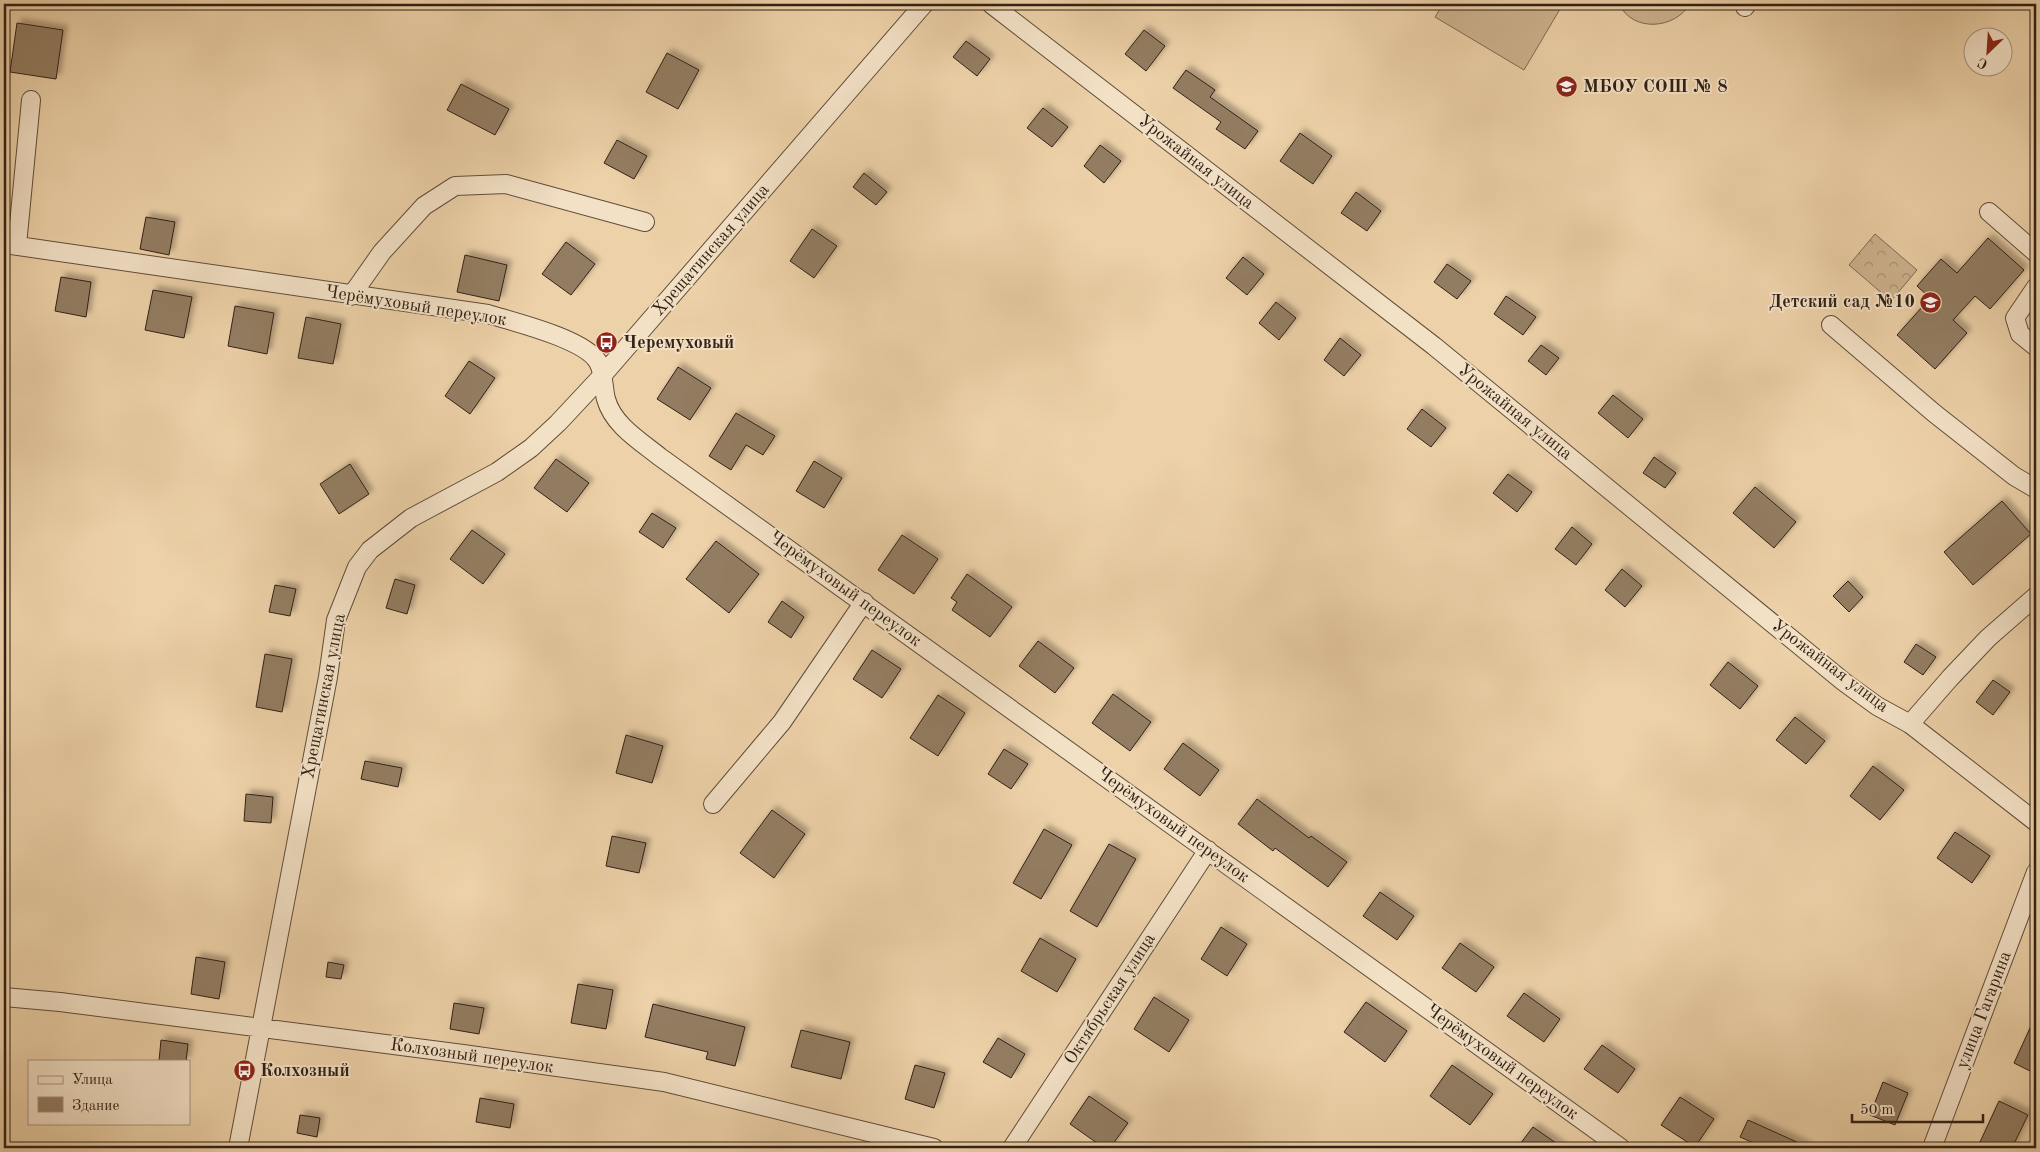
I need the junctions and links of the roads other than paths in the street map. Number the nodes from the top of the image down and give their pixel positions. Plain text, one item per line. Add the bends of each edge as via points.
1 (924, 4) edge
2 (991, 4) edge
3 (31, 100) dead end
4 (1989, 212) dead end
5 (645, 222) dead end
6 (10, 244) edge
7 (2036, 253) edge
8 (2036, 287) edge
9 (351, 296) junction
10 (1831, 325) dead end
11 (2036, 347) edge
12 (601, 377) junction
13 (2036, 489) edge
14 (2036, 596) edge
15 (864, 602) junction
16 (1910, 724) junction
17 (713, 804) dead end
18 (2036, 822) edge
19 (1208, 850) junction
20 (2036, 872) edge
21 (4, 997) edge
22 (261, 1028) junction
23 (238, 1148) edge
24 (934, 1148) edge
25 (1012, 1148) edge
26 (1621, 1148) edge
27 (1932, 1148) edge

1 - 12 street, Хрещатинская улица
2 - 16 street, Урожайная улица via 1434,346 1844,682
3 - 6 street
4 - 7 street
5 - 9 street via 506,184 456,186 424,206 382,252
6 - 9 street, Черёмуховый переулок
8 - 11 street via 2015,318 2020,334
9 - 12 street, Черёмуховый переулок via 488,314 545,332 586,349 598,363
10 - 13 street via 1934,413 2014,476
12 - 15 street, Черёмуховый переулок via 606,401 615,418 633,436
12 - 22 street, Хрещатинская улица via 531,448 497,472 410,518 370,550 356,567 336,620
14 - 16 street via 1988,638
15 - 17 street via 782,722
15 - 19 street, Черёмуховый переулок
16 - 18 street, Урожайная улица
19 - 25 street, Октябрьская улица
19 - 26 street, Черёмуховый переулок
20 - 27 street, улица Гагарина
21 - 22 street, Колхозный переулок
22 - 23 street, Хрещатинская улица
22 - 24 street, Колхозный переулок via 664,1082

